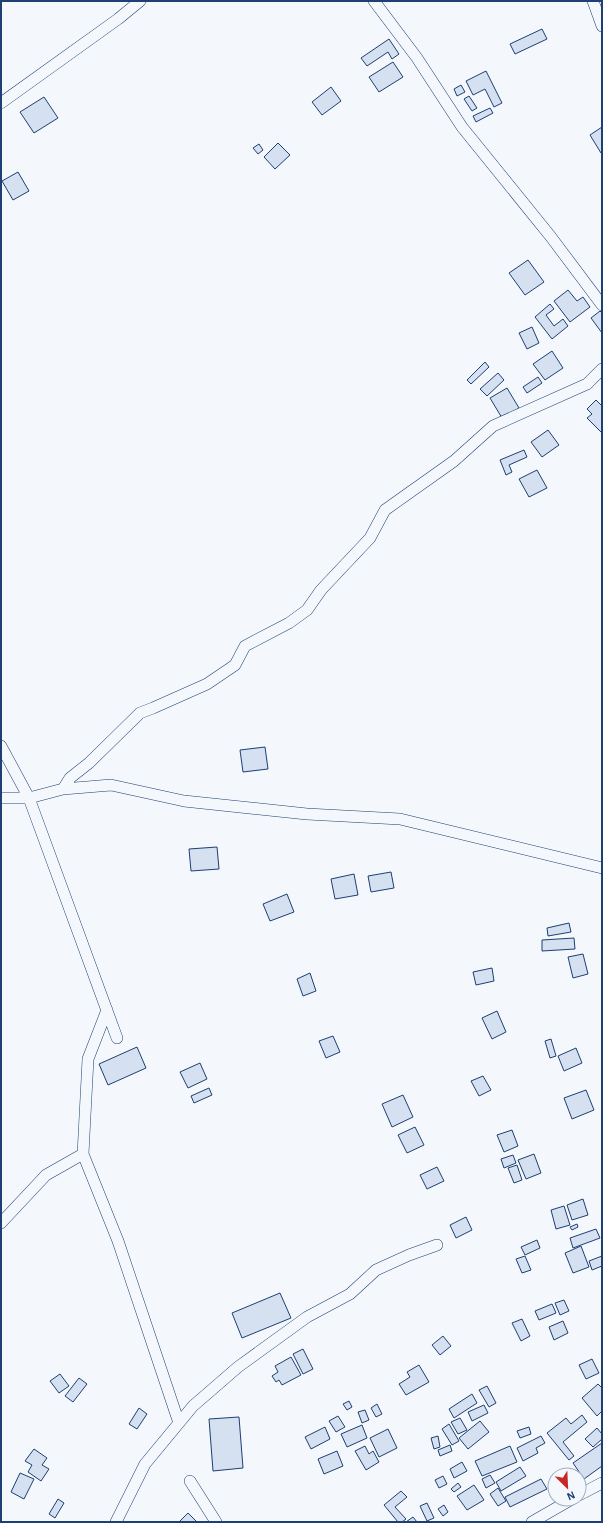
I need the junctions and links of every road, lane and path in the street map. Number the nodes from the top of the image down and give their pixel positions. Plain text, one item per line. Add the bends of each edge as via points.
1 (140, 1) edge
2 (374, 1) edge
3 (593, 1) edge
4 (602, 26) edge
5 (1, 103) edge
6 (602, 305) edge
7 (602, 369) edge
8 (1, 746) edge
9 (63, 789) junction
10 (1, 798) edge
11 (29, 798) junction
12 (602, 868) edge
13 (107, 1010) junction
14 (117, 1038) dead end
15 (83, 1154) junction
16 (1, 1223) edge
17 (437, 1245) dead end
18 (179, 1423) junction
19 (190, 1481) dead end
20 (602, 1482) edge
21 (587, 1490) edge
22 (558, 1507) edge
23 (116, 1522) edge
24 (216, 1522) edge
25 (532, 1522) edge

1 - 5 street via 118,20
2 - 6 street via 417,58 462,127
3 - 4 street
7 - 9 street via 587,384 493,426 454,461 385,510 370,538 307,610 289,623 245,646 236,665 207,684 140,712 70,778
8 - 11 street
9 - 11 street
9 - 12 street via 112,785 184,801 307,814 400,819
10 - 11 street
11 - 13 street
13 - 14 street
13 - 15 street via 88,1059
15 - 16 street via 46,1175
15 - 18 street via 118,1241
17 - 18 street via 376,1270 350,1294 307,1316 238,1367 193,1406
18 - 23 street via 145,1464
19 - 24 street
20 - 21 street
22 - 25 street

